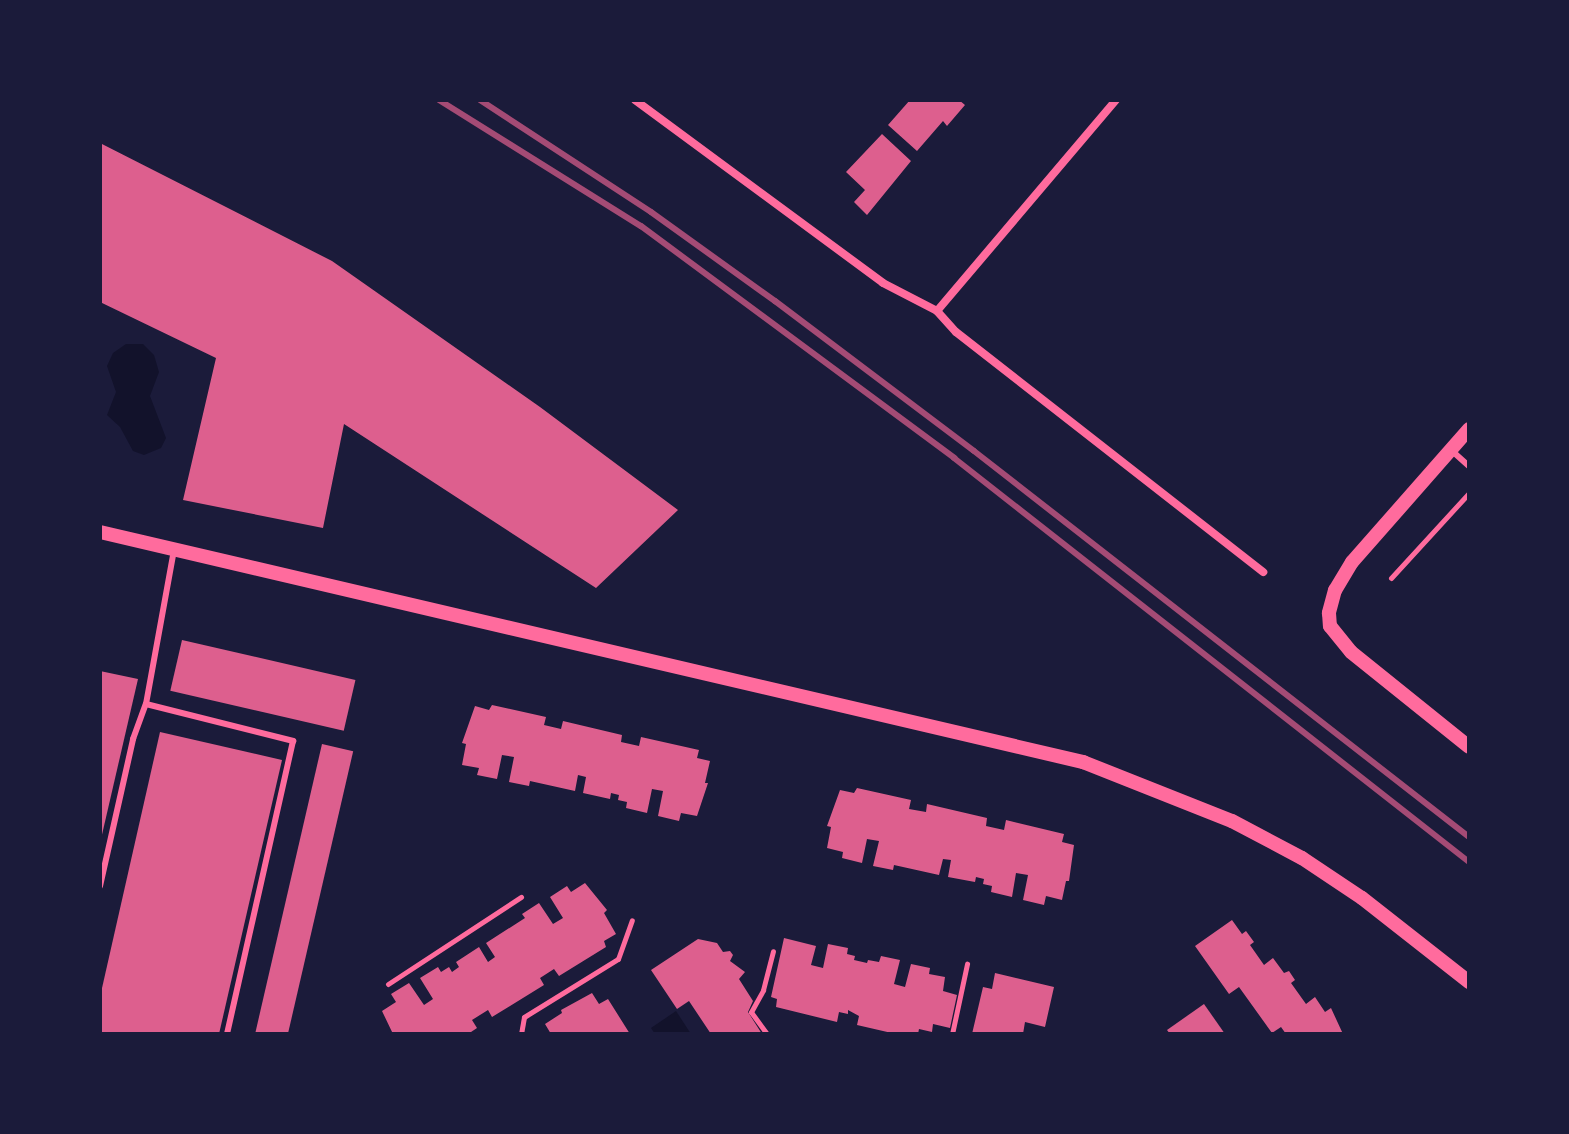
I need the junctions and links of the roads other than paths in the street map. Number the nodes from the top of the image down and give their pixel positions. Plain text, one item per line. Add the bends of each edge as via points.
1 (635, 100) edge
2 (1116, 100) edge
3 (937, 311) junction
4 (1469, 429) edge
5 (1451, 450) junction
6 (1469, 466) edge
7 (100, 532) edge
8 (174, 550) junction
9 (1263, 572) dead end
10 (146, 704) junction
11 (1469, 747) edge
12 (100, 886) edge
13 (1469, 982) edge
14 (227, 1034) edge

1 - 3 street via 883,283
2 - 3 street
3 - 9 street via 956,332
4 - 5 street
5 - 6 lane
5 - 11 street via 1352,562 1331,602 1330,626 1351,652
7 - 8 street
8 - 10 lane
8 - 13 street via 1083,762 1232,821 1302,858
10 - 12 lane via 133,739
10 - 14 lane via 293,741

